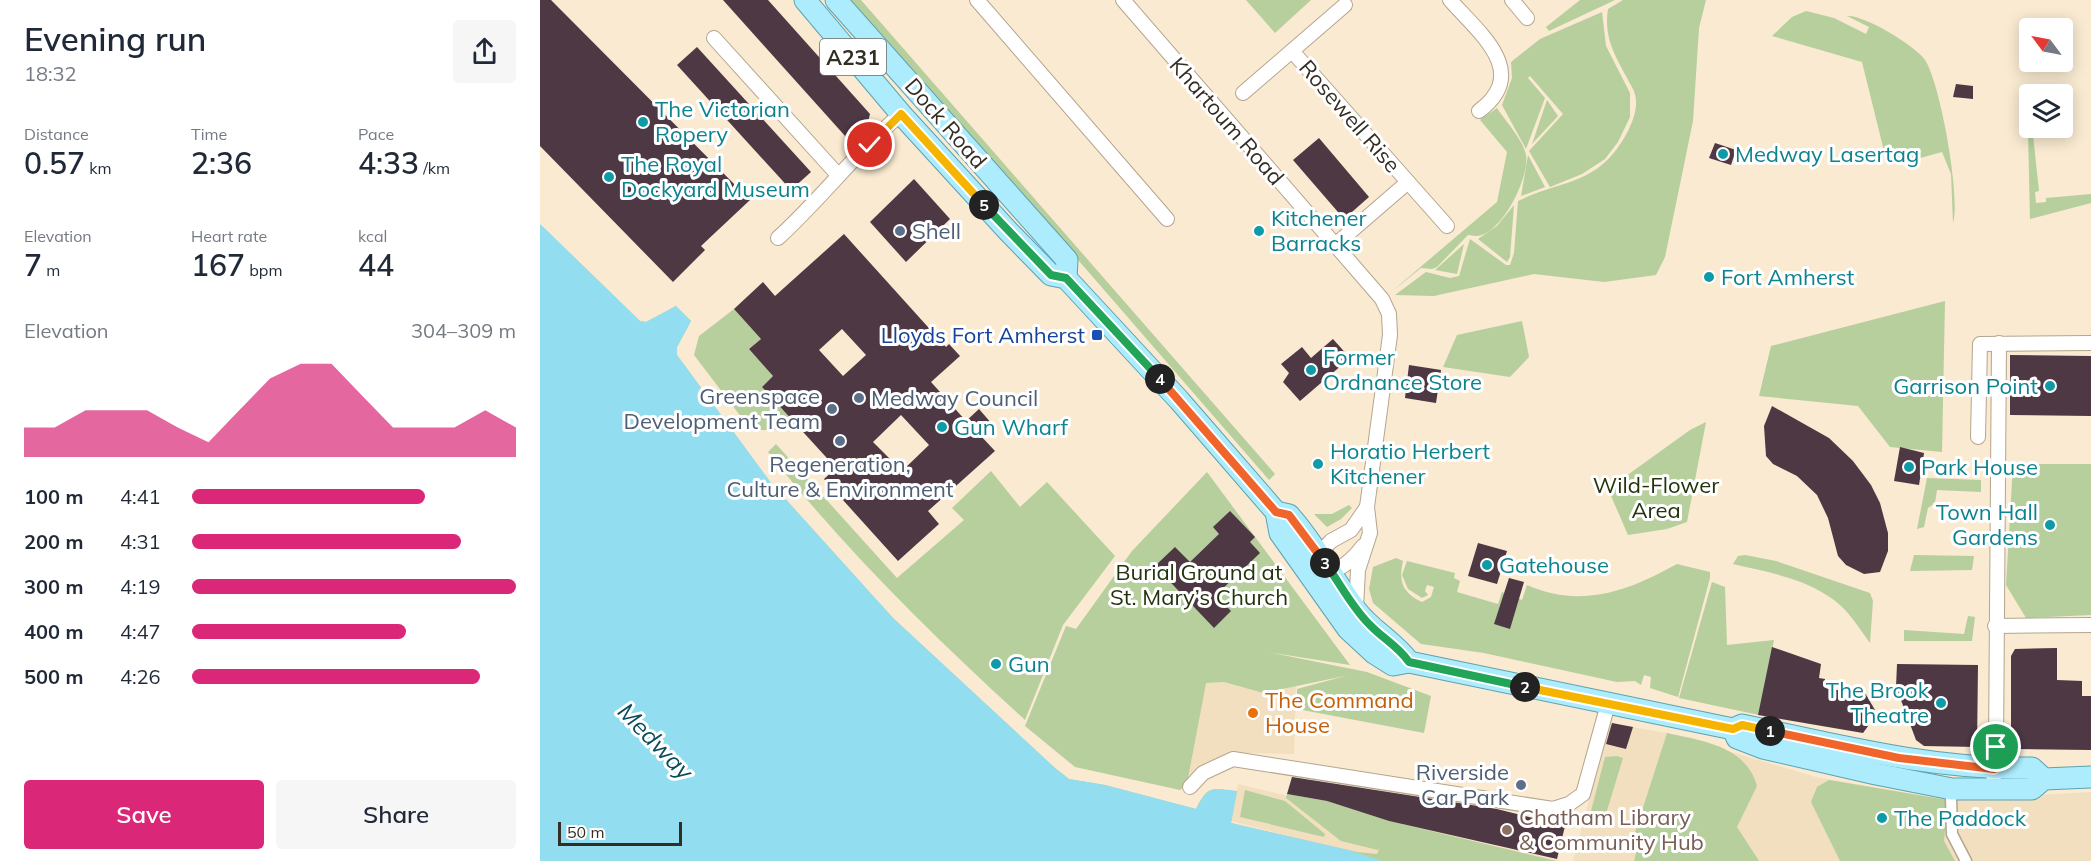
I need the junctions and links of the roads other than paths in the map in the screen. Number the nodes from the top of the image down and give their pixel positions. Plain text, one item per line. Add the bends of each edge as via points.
1 (805, 0) edge
2 (836, 0) edge
3 (977, 0) edge
4 (1123, 0) edge
5 (1450, 0) edge
6 (1512, 0) edge
7 (1345, 5) dead end
8 (1527, 18) dead end
9 (714, 38) dead end
10 (1292, 51) junction
11 (1243, 93) dead end
12 (923, 96) junction
13 (1479, 111) dead end
14 (901, 114) junction
15 (838, 175) junction
16 (992, 175) junction
17 (1408, 182) junction
18 (972, 193) junction
19 (1167, 219) dead end
20 (1447, 226) dead end
21 (778, 238) dead end
22 (1335, 245) junction
23 (1066, 278) junction
24 (1999, 343) junction
25 (2091, 344) edge
26 (1978, 437) dead end
27 (1367, 507) junction
28 (1370, 533) junction
29 (1313, 562) junction
30 (1332, 572) junction
31 (1356, 610) junction
32 (2091, 625) edge
33 (1995, 626) junction
34 (1409, 662) junction
35 (1608, 704) junction
36 (2091, 777) edge
37 (1993, 779) junction
38 (1190, 788) dead end
39 (1951, 796) dead end
40 (1966, 861) edge

1 - 14 main road, Dock Road / A231
2 - 12 main road, Dock Road / A231
3 - 19 street
4 - 22 street, Khartoum Road
5 - 13 street via 1500,63 1498,90
6 - 8 street
7 - 10 street
9 - 15 street
10 - 11 street
10 - 17 street, Rosewell Rise
12 - 14 main road
12 - 16 main road, Dock Road / A231
14 - 15 street
14 - 18 main road, Dock Road / A231
15 - 21 street
16 - 18 main road
16 - 23 main road, Dock Road / A231 via 1067,260
17 - 20 street, Rosewell Rise
17 - 22 street, Rosewell Rise
18 - 23 main road, Dock Road / A231 via 1051,275
22 - 27 street, Khartoum Road via 1385,303 1389,314 1390,335
23 - 29 main road, Dock Road / A231 via 1276,512 1289,515
24 - 25 street
24 - 26 street via 1979,345
24 - 33 street
27 - 28 street, Khartoum Road
27 - 29 street, Khartoum Road via 1351,530 1331,541
28 - 30 street via 1351,559
28 - 31 street, Khartoum Road via 1358,570
29 - 30 main road, Dock Road / A231
29 - 34 main road, Dock Road / A231 via 1356,637 1393,665
30 - 31 main road, Dock Road / A231
31 - 34 main road, Dock Road / A231
32 - 33 street
33 - 37 street
34 - 35 main road, Dock Road / A231
35 - 37 main road, Dock Road / A231 via 1733,729 1742,725
35 - 38 street via 1583,794 1552,809 1233,759 1203,773
36 - 37 main road, A231 via 2044,779 2032,768
39 - 40 street via 1952,834

